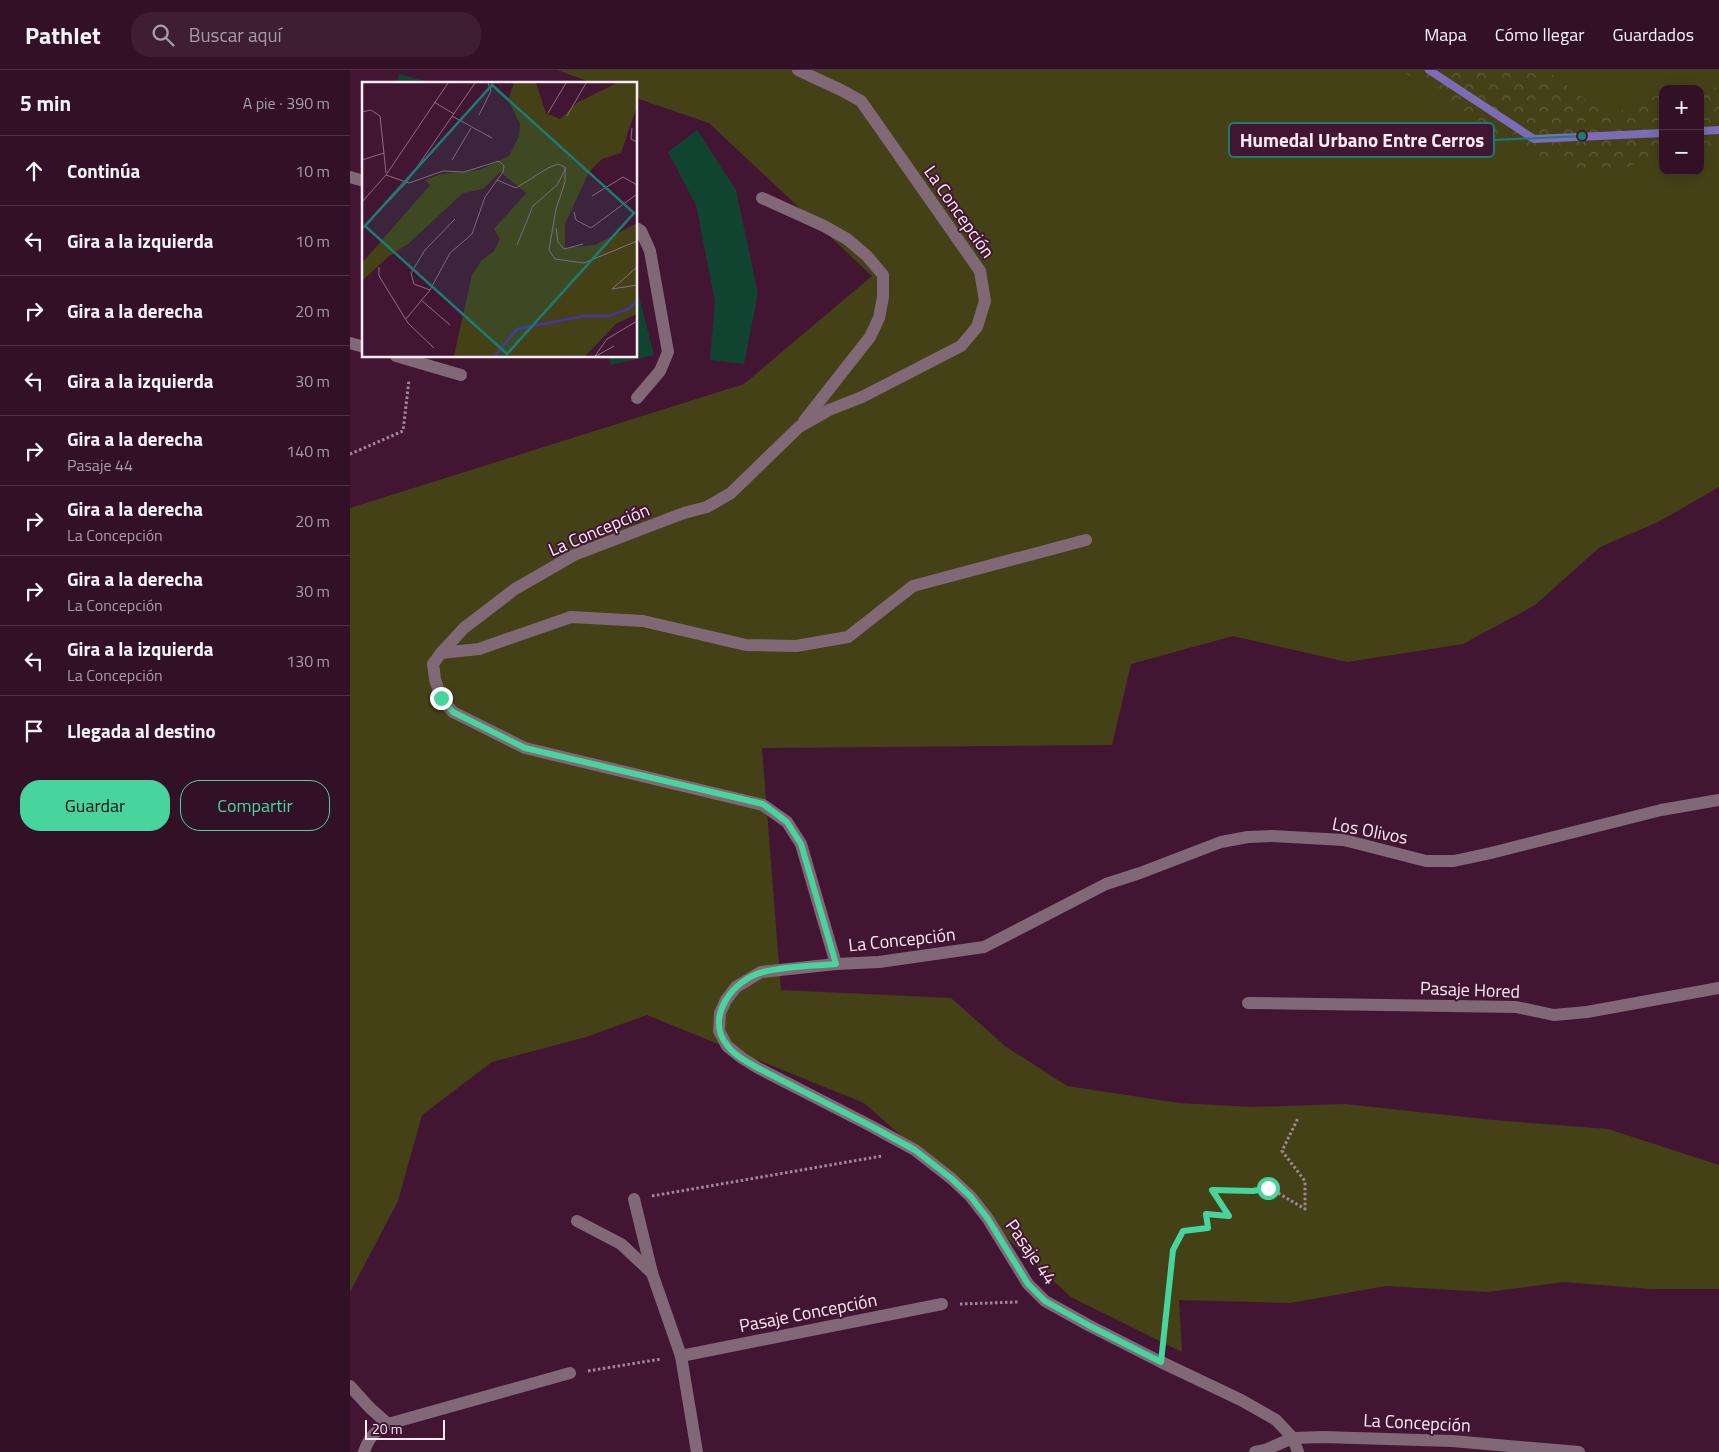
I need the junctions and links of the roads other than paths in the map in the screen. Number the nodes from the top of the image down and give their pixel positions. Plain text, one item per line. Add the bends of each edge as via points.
1 (798, 70) edge
2 (762, 198) dead end
3 (638, 229) edge
4 (402, 358) edge
5 (461, 375) dead end
6 (637, 398) dead end
7 (799, 427) junction
8 (1086, 540) dead end
9 (440, 653) junction
10 (1719, 800) edge
11 (971, 950) joint
12 (836, 964) junction
13 (1719, 988) edge
14 (1248, 1003) dead end
15 (742, 1058) joint
16 (634, 1199) road end
17 (577, 1221) dead end
18 (652, 1273) junction
19 (942, 1304) road end
20 (681, 1356) junction
21 (570, 1373) road end
22 (350, 1386) edge
23 (388, 1424) junction
24 (1293, 1438) junction
25 (364, 1452) edge
26 (697, 1452) edge
27 (1255, 1452) edge
28 (1298, 1452) edge
29 (1579, 1452) edge

1 - 7 street, La Concepción via 861,101 980,272 985,300 977,327 961,346
2 - 7 street via 847,239 883,275 879,318 870,337
3 - 6 street via 650,251 668,352 660,371
4 - 5 street
7 - 9 street, La Concepción via 731,493 707,507 574,555 515,589 464,628
8 - 9 street via 914,586 848,637 796,646 746,645 643,622 571,617 479,649
9 - 12 street, La Concepción via 433,664 435,679 441,698 453,712 525,748 763,804 787,822 801,844
10 - 11 street, Los Olivos via 1661,810 1454,861 1426,861 1344,840 1272,836 1221,842 1106,884 999,941
11 - 12 street, La Concepción
12 - 15 street, La Concepción via 761,972 736,987 720,1013 719,1031 727,1046
13 - 14 street, Pasaje Hored via 1554,1015 1516,1007
15 - 24 street, Pasaje 44 via 915,1150 952,1179 988,1219 1028,1284 1045,1301 1241,1400 1276,1420
16 - 18 street
17 - 18 street via 621,1244
18 - 20 street
19 - 20 street, Pasaje Concepción
20 - 26 street
21 - 23 street
22 - 23 street
23 - 25 street via 368,1440
24 - 27 street, La Concepción
24 - 28 street, Pasaje 44
24 - 29 street, La Concepción via 1323,1436 1452,1441

